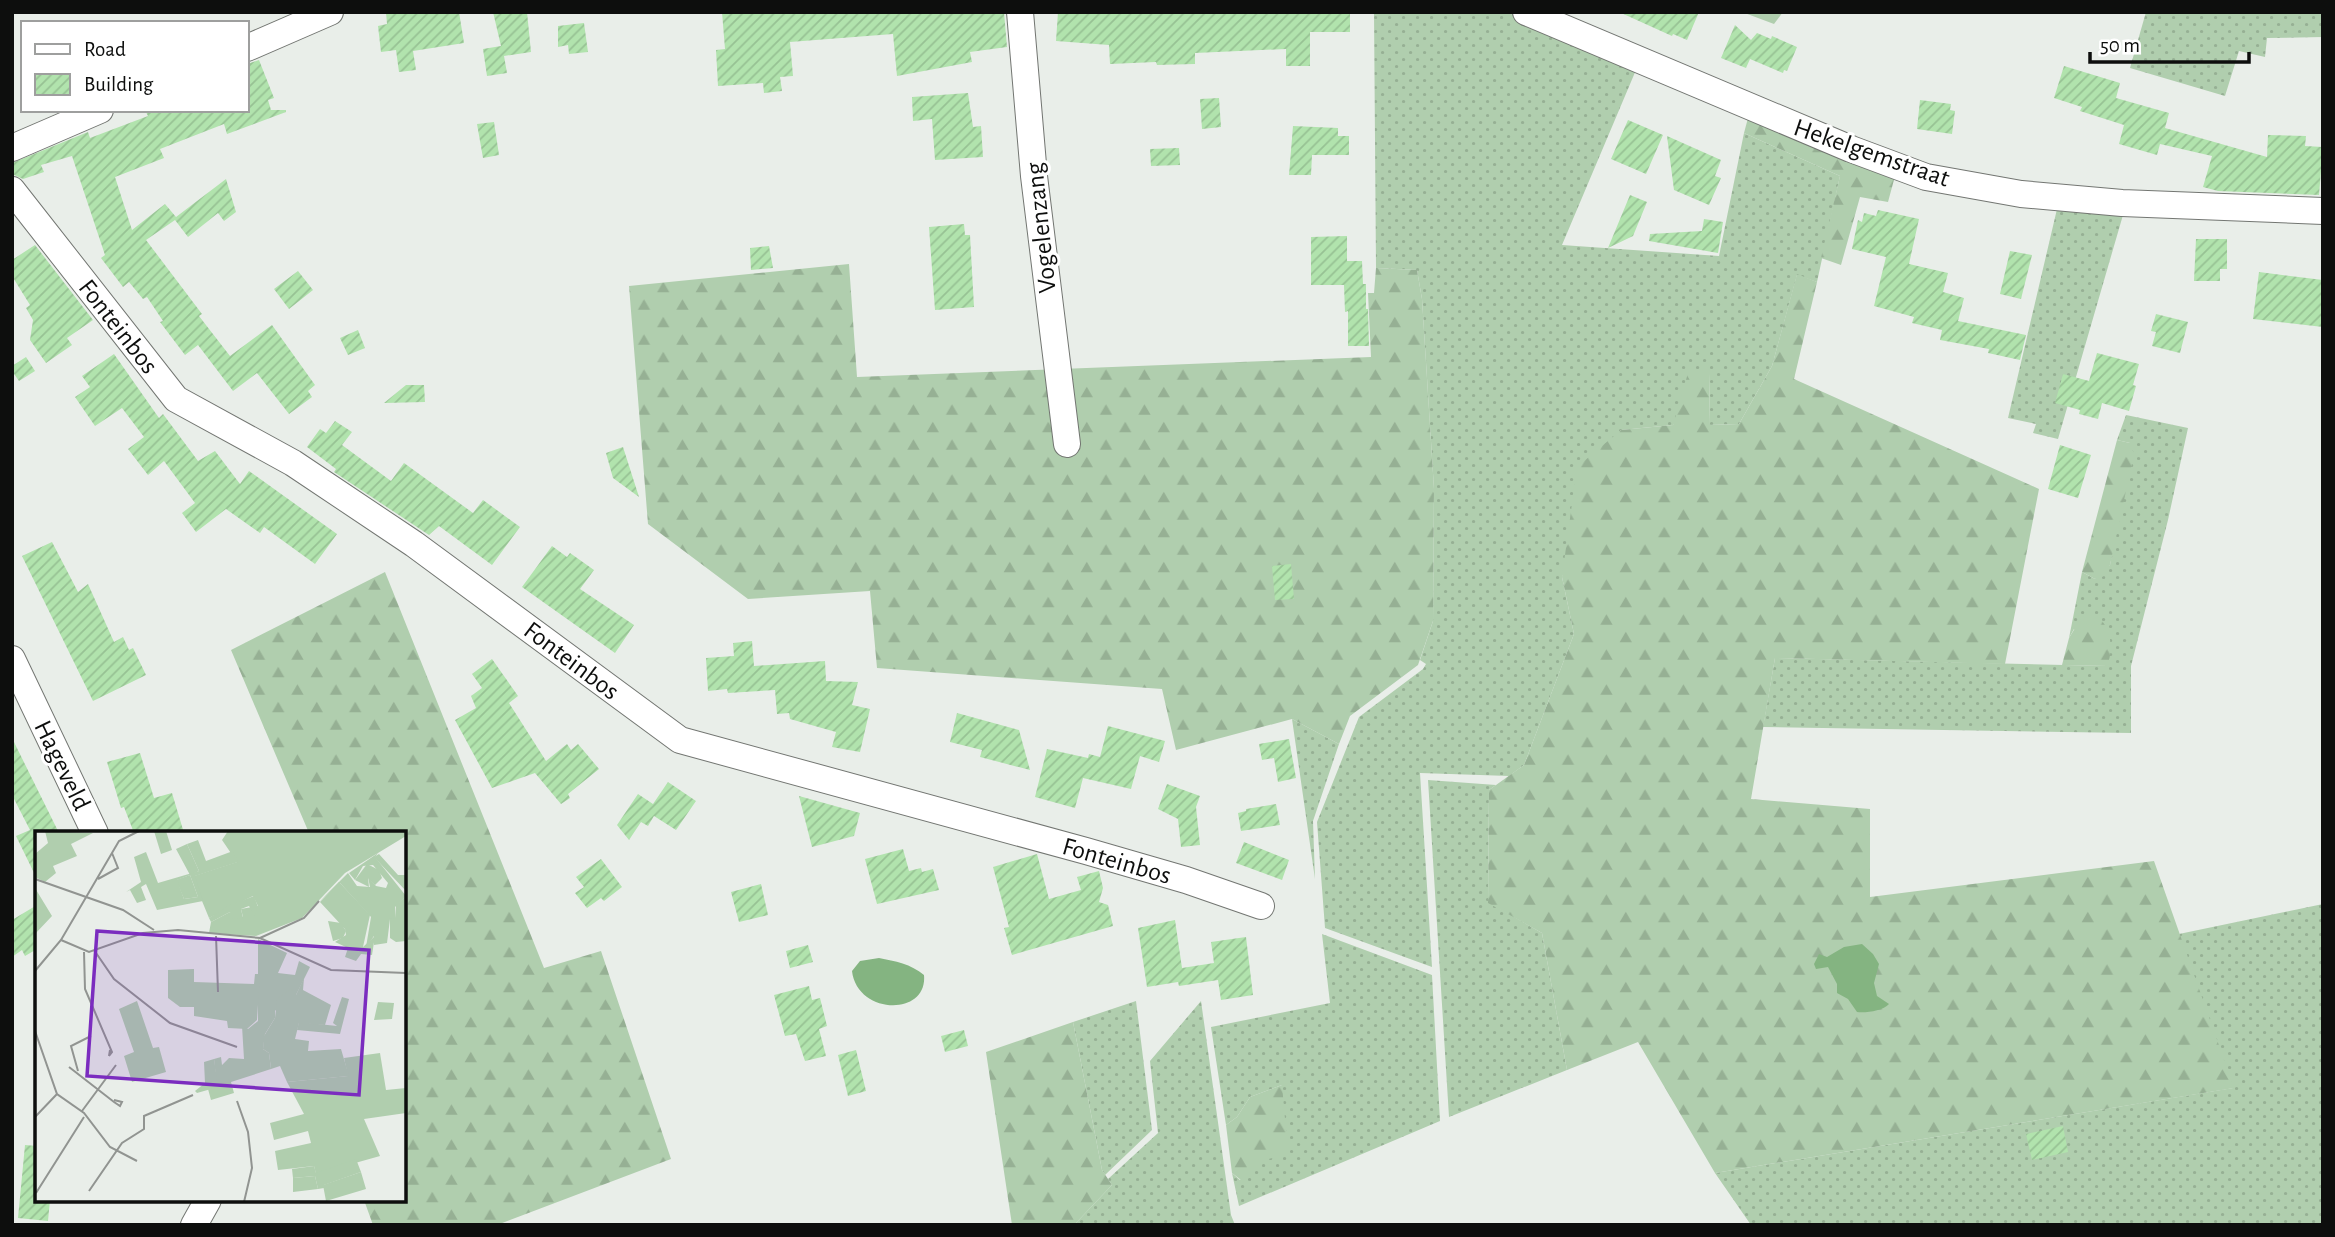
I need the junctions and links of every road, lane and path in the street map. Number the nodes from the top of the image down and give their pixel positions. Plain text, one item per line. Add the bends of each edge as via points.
1 (330, 12) edge
2 (1020, 12) edge
3 (1526, 12) edge
4 (248, 48) edge
5 (95, 112) edge
6 (12, 148) edge
7 (12, 190) edge
8 (2323, 211) edge
9 (1067, 444) dead end
10 (12, 659) edge
11 (94, 831) edge
12 (1261, 906) dead end
13 (207, 1202) edge
14 (194, 1225) edge

1 - 4 street
2 - 9 street, Vogelenzang via 1035,190
3 - 8 street, Hekelgemstraat via 1926,177 2021,194 2122,203
5 - 6 street
7 - 12 street, Fonteinbos via 176,399 293,463 414,544 680,740 1086,850
10 - 11 street, Hageveld
13 - 14 street

